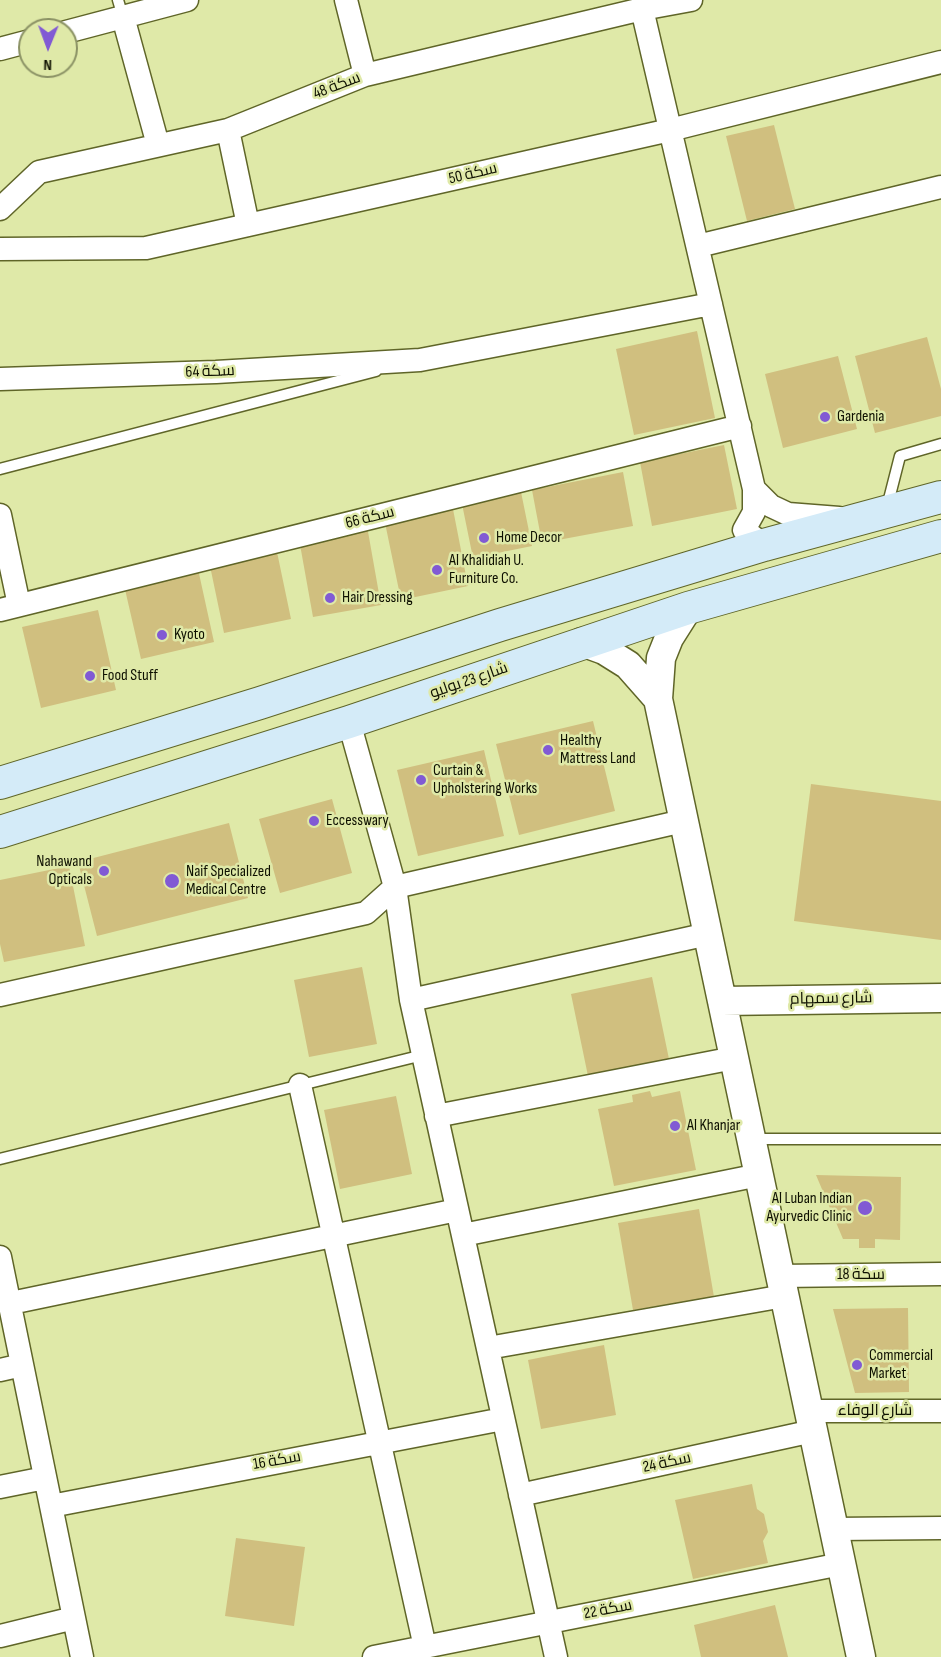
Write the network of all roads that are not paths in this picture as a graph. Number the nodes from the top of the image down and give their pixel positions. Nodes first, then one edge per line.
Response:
1 (187, 0) edge
2 (346, 0) edge
3 (691, 0) edge
4 (121, 8) edge
5 (642, 9) junction
6 (78, 27) edge
7 (18, 44) edge
8 (0, 49) edge
9 (941, 62) edge
10 (365, 75) junction
11 (228, 130) junction
12 (670, 130) junction
13 (158, 145) junction
14 (941, 187) edge
15 (0, 209) edge
16 (248, 225) junction
17 (698, 246) junction
18 (0, 249) edge
19 (711, 304) junction
20 (420, 360) junction
21 (0, 379) edge
22 (740, 426) junction
23 (941, 444) edge
24 (0, 469) edge
25 (754, 489) junction
26 (941, 497) edge
27 (0, 515) edge
28 (872, 516) junction
29 (941, 536) edge
30 (764, 545) junction
31 (10, 607) edge
32 (688, 608) junction
33 (582, 642) junction
34 (658, 699) junction
35 (349, 722) junction
36 (0, 783) edge
37 (684, 821) junction
38 (0, 832) edge
39 (395, 886) junction
40 (708, 933) junction
41 (0, 995) edge
42 (941, 998) edge
43 (411, 1000) junction
44 (722, 1001) junction
45 (423, 1054) junction
46 (734, 1058) junction
47 (300, 1085) junction
48 (436, 1116) junction
49 (751, 1139) junction
50 (941, 1139) edge
51 (0, 1159) edge
52 (759, 1175) junction
53 (458, 1210) junction
54 (333, 1235) junction
55 (463, 1235) junction
56 (0, 1257) edge
57 (941, 1274) edge
58 (782, 1286) junction
59 (11, 1303) junction
60 (488, 1348) junction
61 (11, 1368) edge
62 (941, 1411) edge
63 (504, 1419) junction
64 (811, 1421) junction
65 (380, 1442) junction
66 (45, 1478) junction
67 (0, 1487) edge
68 (520, 1495) junction
69 (51, 1506) junction
70 (834, 1528) junction
71 (941, 1528) edge
72 (842, 1564) junction
73 (74, 1618) junction
74 (548, 1622) junction
75 (0, 1636) edge
76 (425, 1647) junction
77 (82, 1657) edge
78 (374, 1657) edge
79 (556, 1657) edge
80 (861, 1657) edge

1 - 4 street
2 - 10 street
3 - 5 street, سكة 48
4 - 6 street
4 - 13 street
5 - 10 street, سكة 48
5 - 12 street
7 - 8 street
9 - 12 street, سكة 50
10 - 11 street, سكة 48
11 - 13 street, سكة 48
11 - 16 street
12 - 16 street, سكة 50
12 - 17 street
13 - 15 street, سكة 48
14 - 17 street
16 - 18 street, سكة 50
17 - 19 street
19 - 20 street, سكة 64
19 - 22 street
20 - 21 street, سكة 64
20 - 24 lane
22 - 25 street
22 - 31 street, سكة 66
23 - 28 lane
25 - 28 street
25 - 30 street
26 - 28 main road
27 - 31 street
28 - 30 main road
29 - 32 main road, شارع 23 يوليو
30 - 36 main road
32 - 33 main road, شارع 23 يوليو
32 - 34 street
33 - 34 street
33 - 35 main road, شارع 23 يوليو
34 - 37 street
35 - 38 main road, شارع 23 يوليو
35 - 39 street
37 - 39 street
37 - 40 street
39 - 41 street
39 - 43 street
40 - 43 street
40 - 44 street
42 - 44 street, شارع سمهام
43 - 45 street
44 - 46 street
45 - 47 lane
45 - 48 street
46 - 48 street
46 - 49 street
47 - 51 lane
47 - 54 street
48 - 53 street
49 - 50 lane
49 - 52 street
52 - 55 street
52 - 58 street
53 - 54 street
53 - 55 street
54 - 59 street
54 - 65 street
55 - 60 street
56 - 59 street
57 - 58 street, سكة 18
58 - 60 street, سكة 18
58 - 64 street
59 - 61 street
60 - 63 street
61 - 66 street
62 - 64 street, شارع الوفاء
63 - 65 street, سكة 16
63 - 68 street
64 - 68 street, سكة 24
64 - 70 street
65 - 69 street, سكة 16
65 - 76 street
66 - 67 street
66 - 69 street
68 - 74 street
69 - 73 street
70 - 71 street
70 - 72 street
72 - 74 street, سكة 22
72 - 80 street
73 - 75 street
73 - 77 street
74 - 76 street, سكة 22
74 - 79 street
76 - 78 street, سكة 22

